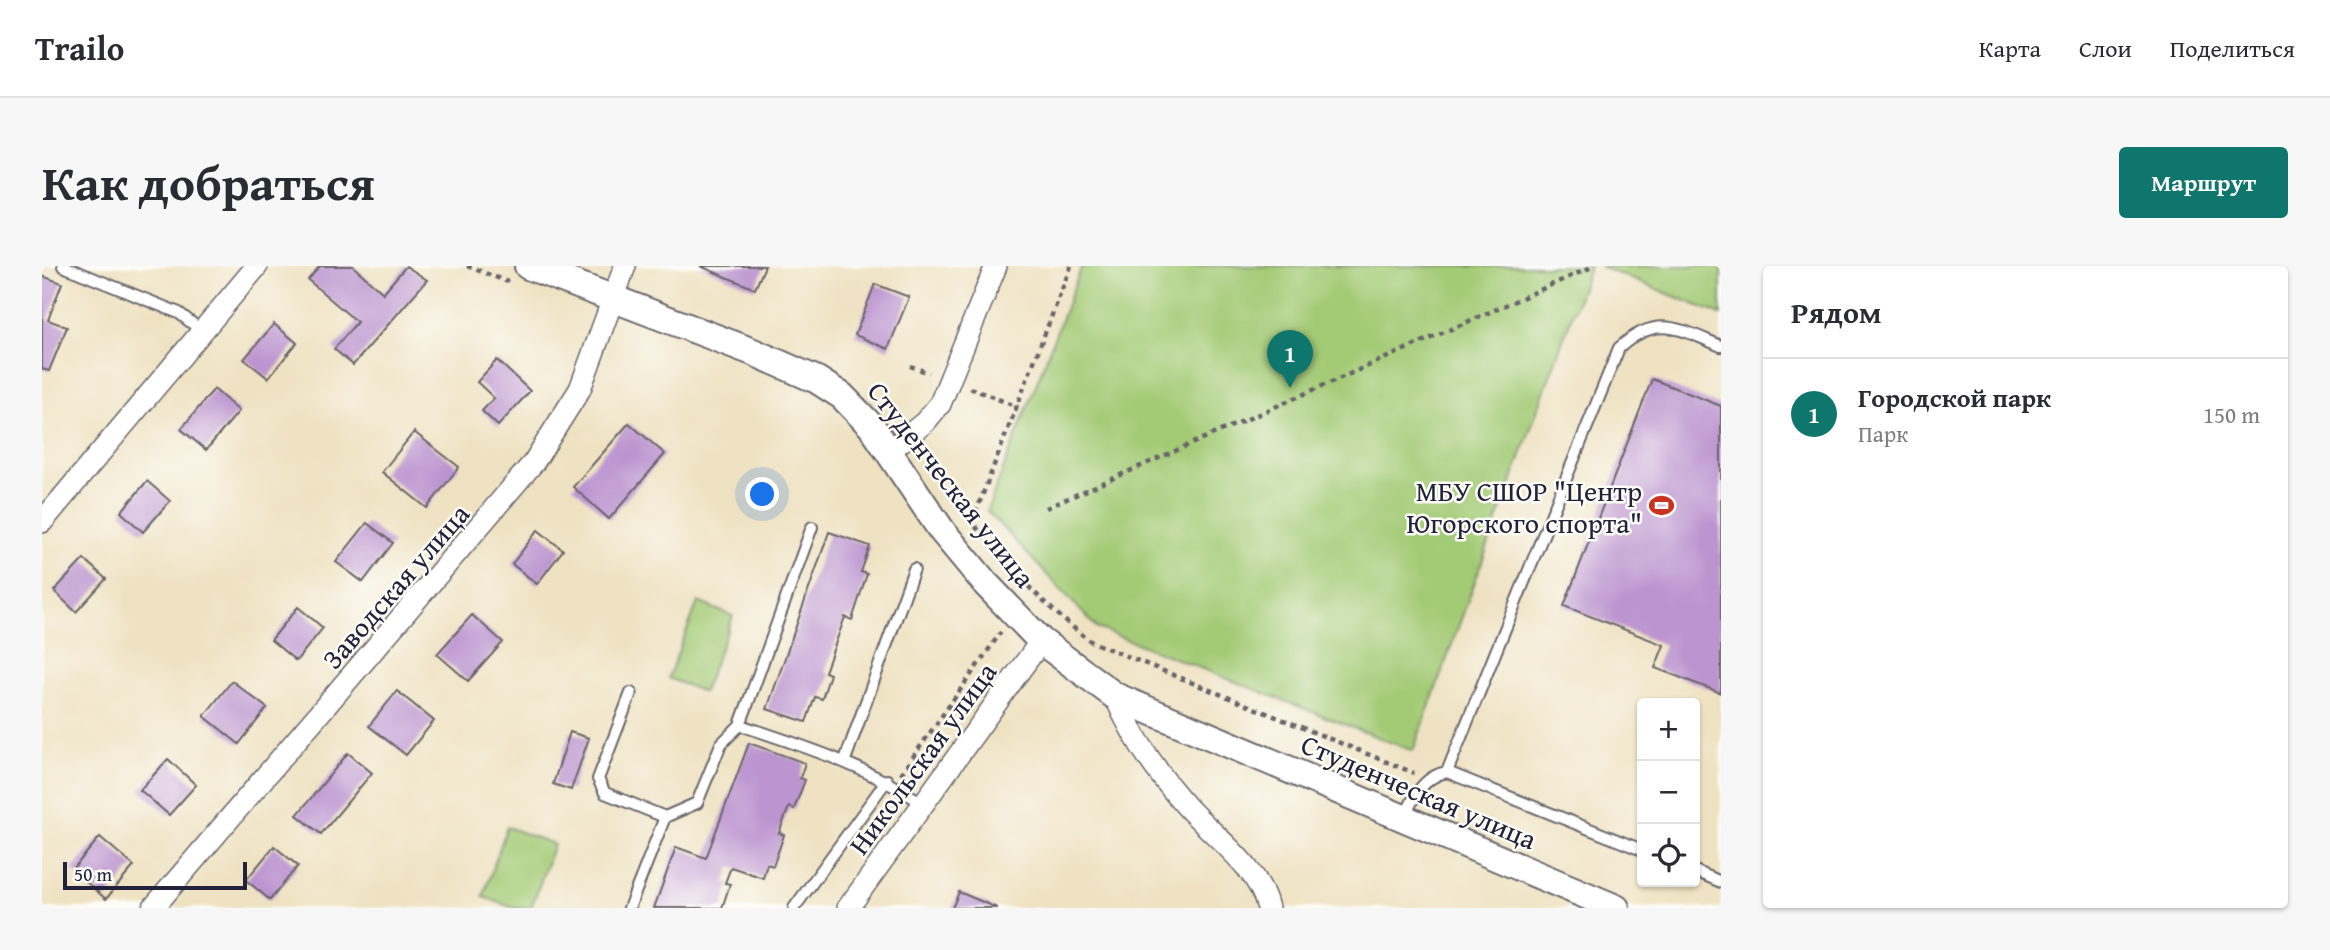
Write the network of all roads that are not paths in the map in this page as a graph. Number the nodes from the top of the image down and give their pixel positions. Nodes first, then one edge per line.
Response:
1 (63, 266) edge
2 (257, 266) edge
3 (625, 266) edge
4 (996, 266) edge
5 (522, 275) edge
6 (614, 299) junction
7 (202, 332) junction
8 (1721, 346) edge
9 (888, 452) junction
10 (42, 522) edge
11 (812, 527) dead end
12 (914, 569) dead end
13 (1041, 640) junction
14 (631, 693) dead end
15 (1115, 696) junction
16 (740, 725) junction
17 (845, 760) junction
18 (1447, 772) junction
19 (890, 782) junction
20 (924, 804) junction
21 (665, 817) junction
22 (1404, 819) junction
23 (1637, 848) edge
24 (1700, 873) edge
25 (1721, 882) edge
26 (153, 908) edge
27 (629, 908) edge
28 (794, 908) edge
29 (848, 908) edge
30 (1268, 908) edge
31 (1616, 908) edge

1 - 7 lane
2 - 7 street
3 - 6 street, Заводская улица
4 - 9 street
5 - 6 street, Студенческая улица
6 - 9 street, Студенческая улица
6 - 26 street, Заводская улица
7 - 10 street
8 - 18 lane
9 - 13 street, Студенческая улица
11 - 16 lane
12 - 17 lane
13 - 15 street, Студенческая улица
13 - 20 street, Никольская улица
14 - 21 lane
15 - 22 street, Студенческая улица
15 - 30 street
16 - 17 lane
16 - 21 lane
17 - 19 lane
18 - 22 lane
18 - 23 lane
19 - 20 lane
19 - 28 lane
20 - 29 street, Никольская улица
21 - 27 lane
22 - 31 street, Студенческая улица
24 - 25 lane

